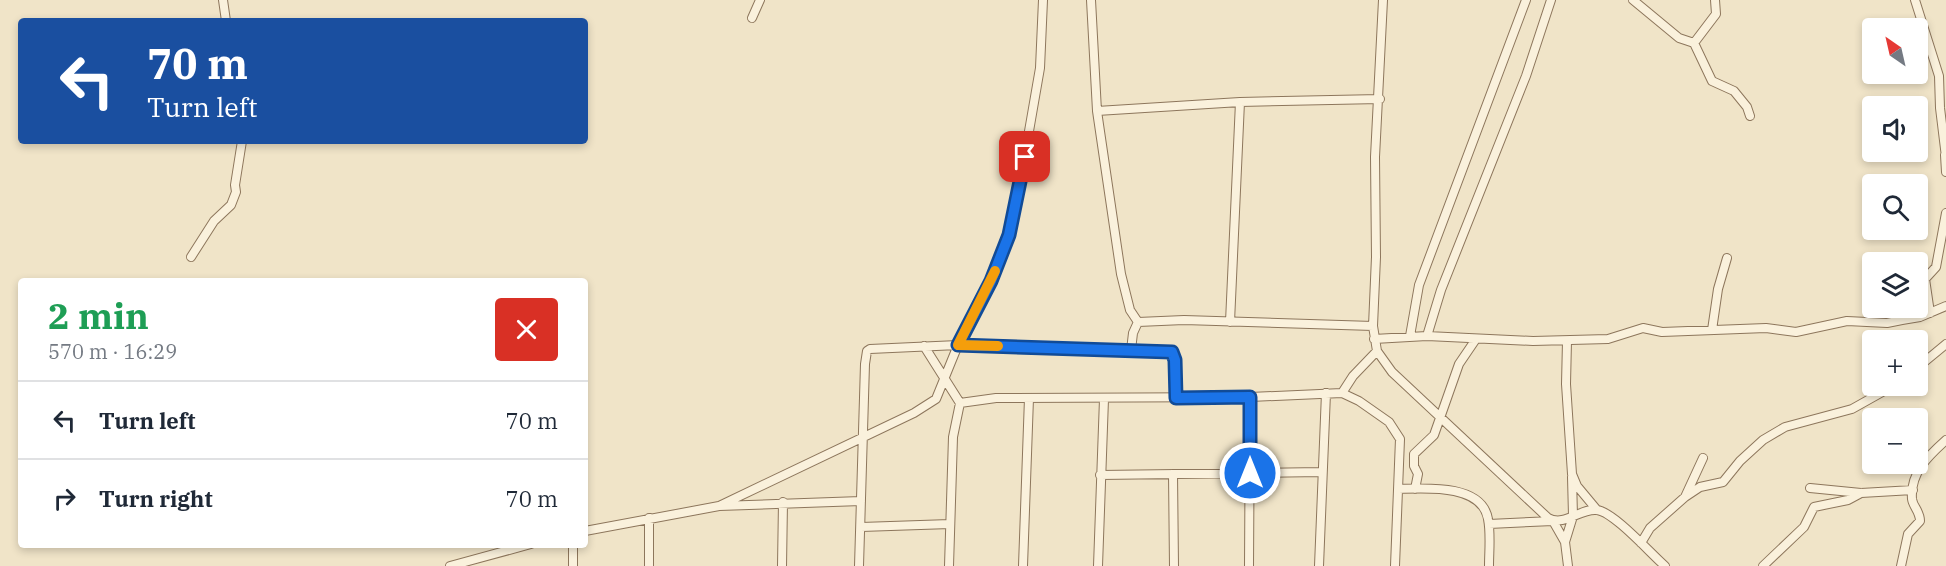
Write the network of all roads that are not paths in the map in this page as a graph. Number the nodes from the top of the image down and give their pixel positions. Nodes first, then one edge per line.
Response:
1 (223, 0) edge
2 (760, 0) edge
3 (1043, 0) edge
4 (1091, 0) edge
5 (1383, 0) edge
6 (1526, 0) edge
7 (1551, 0) edge
8 (1633, 0) edge
9 (1715, 0) edge
10 (1915, 0) edge
11 (226, 18) edge
12 (752, 18) dead end
13 (1694, 43) junction
14 (1380, 99) junction
15 (1240, 102) junction
16 (1097, 111) junction
17 (1750, 116) dead end
18 (242, 144) edge
19 (1946, 156) edge
20 (1946, 172) edge
21 (1946, 213) edge
22 (191, 257) dead end
23 (1727, 258) dead end
24 (1946, 306) edge
25 (1930, 313) junction
26 (1138, 322) junction
27 (1230, 322) junction
28 (1373, 326) junction
29 (1712, 330) junction
30 (1410, 336) junction
31 (1427, 336) junction
32 (1374, 339) junction
33 (1476, 339) junction
34 (1568, 341) junction
35 (1946, 344) edge
36 (958, 345) junction
37 (924, 346) junction
38 (1131, 350) junction
39 (1377, 351) junction
40 (1928, 359) edge
41 (944, 379) junction
42 (1326, 393) junction
43 (1342, 393) junction
44 (1875, 396) edge
45 (1250, 397) junction
46 (1029, 398) junction
47 (1176, 398) junction
48 (1104, 399) junction
49 (960, 403) junction
50 (1440, 416) junction
51 (862, 438) junction
52 (1946, 440) edge
53 (1703, 458) dead end
54 (1322, 472) junction
55 (1250, 473) junction
56 (1173, 474) junction
57 (1572, 474) junction
58 (1100, 475) junction
59 (1400, 489) junction
60 (1415, 489) junction
61 (1913, 490) junction
62 (1861, 493) junction
63 (1684, 497) junction
64 (861, 501) junction
65 (783, 502) junction
66 (1817, 505) junction
67 (718, 506) junction
68 (1596, 510) junction
69 (1573, 516) junction
70 (649, 518) junction
71 (1553, 521) junction
72 (950, 524) junction
73 (1489, 524) junction
74 (861, 527) junction
75 (588, 530) edge
76 (1565, 542) junction
77 (1641, 543) junction
78 (516, 548) edge
79 (573, 548) edge
80 (450, 566) edge
81 (573, 566) edge
82 (649, 566) edge
83 (782, 566) edge
84 (859, 566) edge
85 (950, 566) edge
86 (1023, 566) edge
87 (1098, 566) edge
88 (1174, 566) edge
89 (1249, 566) edge
90 (1319, 566) edge
91 (1395, 566) edge
92 (1489, 566) edge
93 (1568, 566) edge
94 (1665, 566) edge
95 (1763, 566) edge
96 (1901, 566) edge

1 - 11 street
2 - 12 street
3 - 36 street
4 - 16 street
5 - 14 street
6 - 30 street
7 - 31 street
8 - 13 street
9 - 13 street
10 - 19 street
13 - 17 street
14 - 15 street
14 - 28 street
15 - 16 street
15 - 27 street
16 - 26 street
18 - 22 street
19 - 20 street
21 - 25 street
23 - 29 street
24 - 25 street
25 - 29 street
26 - 27 street
26 - 38 street
27 - 28 street
28 - 32 street
29 - 34 street
30 - 31 street
30 - 32 street
31 - 33 street
32 - 39 street
33 - 34 street
33 - 50 street
34 - 57 street
35 - 40 street
36 - 37 street
36 - 38 street
36 - 41 street
37 - 41 street
37 - 51 street
38 - 47 street
39 - 43 street
39 - 50 street
41 - 49 street
41 - 51 street
42 - 43 street
42 - 45 street
42 - 54 street
43 - 59 street
44 - 63 street
45 - 47 street
45 - 55 street
46 - 48 street
46 - 49 street
46 - 86 street
47 - 48 street
48 - 58 street
49 - 72 street
50 - 60 street
50 - 71 street
51 - 64 street
51 - 67 street
52 - 61 street
53 - 63 street
54 - 55 street
54 - 90 street
55 - 56 street
55 - 89 street
56 - 58 street
56 - 88 street
57 - 68 street
57 - 69 street
58 - 87 street
59 - 60 street
59 - 91 street
60 - 73 street
61 - 62 street
61 - 96 street
62 - 66 street
62 - 66 street
63 - 77 street
64 - 65 street
64 - 74 street
65 - 67 street
65 - 83 street
66 - 95 street
67 - 70 street
68 - 69 street
68 - 77 street
69 - 71 street
69 - 76 street
70 - 75 street
70 - 82 street
71 - 73 street
71 - 76 street
72 - 74 street
72 - 85 street
73 - 92 street
74 - 84 street
76 - 93 street
77 - 94 street
78 - 80 street
79 - 81 street

